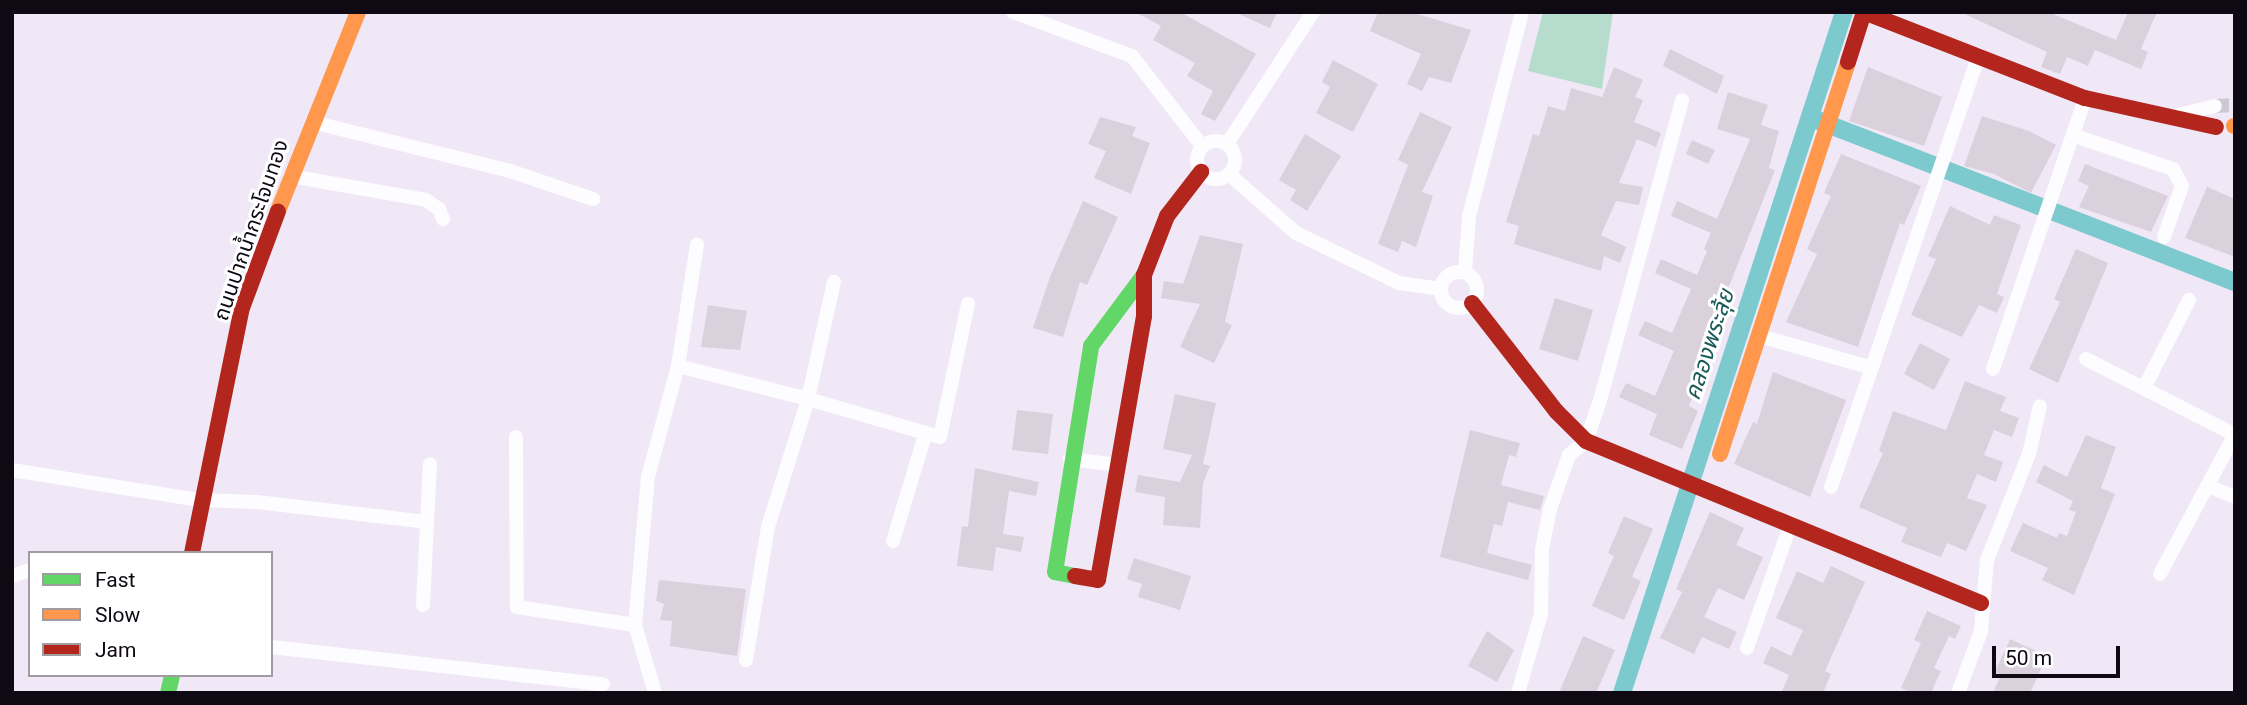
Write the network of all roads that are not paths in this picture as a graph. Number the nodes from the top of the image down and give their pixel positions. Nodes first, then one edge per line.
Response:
1 (358, 12) edge
2 (1013, 12) edge
3 (1313, 12) edge
4 (1522, 12) edge
5 (1979, 55) junction
6 (2085, 98) junction
7 (1682, 100) dead end
8 (2215, 106) tunnel mouth
9 (2175, 116) junction
10 (312, 122) junction
11 (2217, 127) dead end
12 (2075, 136) junction
13 (1227, 144) junction
14 (1202, 146) junction
15 (1201, 172) junction
16 (1229, 174) junction
17 (290, 176) junction
18 (593, 199) dead end
19 (443, 219) dead end
20 (2164, 237) dead end
21 (697, 244) dead end
22 (1465, 272) junction
23 (1144, 275) junction
24 (834, 282) dead end
25 (1441, 289) junction
26 (2189, 300) dead end
27 (1472, 303) junction
28 (968, 304) dead end
29 (1760, 336) junction
30 (2086, 359) dead end
31 (678, 366) junction
32 (1872, 368) junction
33 (1993, 369) dead end
34 (2144, 388) junction
35 (808, 399) junction
36 (2040, 406) dead end
37 (2235, 434) edge
38 (925, 435) junction
39 (516, 437) dead end
40 (1586, 441) junction
41 (1720, 454) dead end
42 (1070, 459) junction
43 (430, 464) dead end
44 (1119, 465) junction
45 (12, 470) edge
46 (2207, 486) junction
47 (1831, 487) dead end
48 (2235, 497) edge
49 (200, 500) junction
50 (426, 522) junction
51 (1791, 523) junction
52 (893, 541) dead end
53 (192, 551) edge
54 (2160, 574) dead end
55 (1980, 603) junction
56 (423, 605) dead end
57 (635, 625) junction
58 (273, 647) edge
59 (1747, 648) dead end
60 (746, 660) dead end
61 (603, 684) dead end
62 (655, 693) edge
63 (1518, 693) edge
64 (1958, 693) edge

1 - 10 street, ถนนปากน้ำกระโจมทอง
2 - 14 street
3 - 13 street
4 - 22 street
5 - 6 street
5 - 29 street
5 - 32 street
6 - 9 street
6 - 12 street
7 - 40 street
8 - 9 street
9 - 11 street
10 - 17 street, ถนนปากน้ำกระโจมทอง
10 - 18 street
12 - 20 street
12 - 33 street
13 - 14 street
13 - 16 street
14 - 15 street
15 - 16 street
15 - 23 street
16 - 25 street
17 - 19 street
17 - 49 street, ถนนปากน้ำกระโจมทอง
21 - 31 street
22 - 25 street
22 - 27 street
23 - 42 street
23 - 44 street
24 - 35 street
25 - 27 street
26 - 34 street
27 - 40 street
28 - 38 street
29 - 32 street
29 - 41 street
30 - 34 street
31 - 35 street
31 - 57 street
32 - 47 street
34 - 37 street
35 - 38 street
35 - 60 street
36 - 55 street
37 - 46 street
38 - 52 street
39 - 57 street
40 - 51 street
40 - 63 street
42 - 44 street
42 - 44 street
43 - 50 street
45 - 49 street
46 - 48 street
46 - 54 street
49 - 50 street
49 - 53 street, ถนนปากน้ำกระโจมทอง
50 - 56 street
51 - 55 street
51 - 59 street
55 - 64 street
57 - 62 street
58 - 61 street

